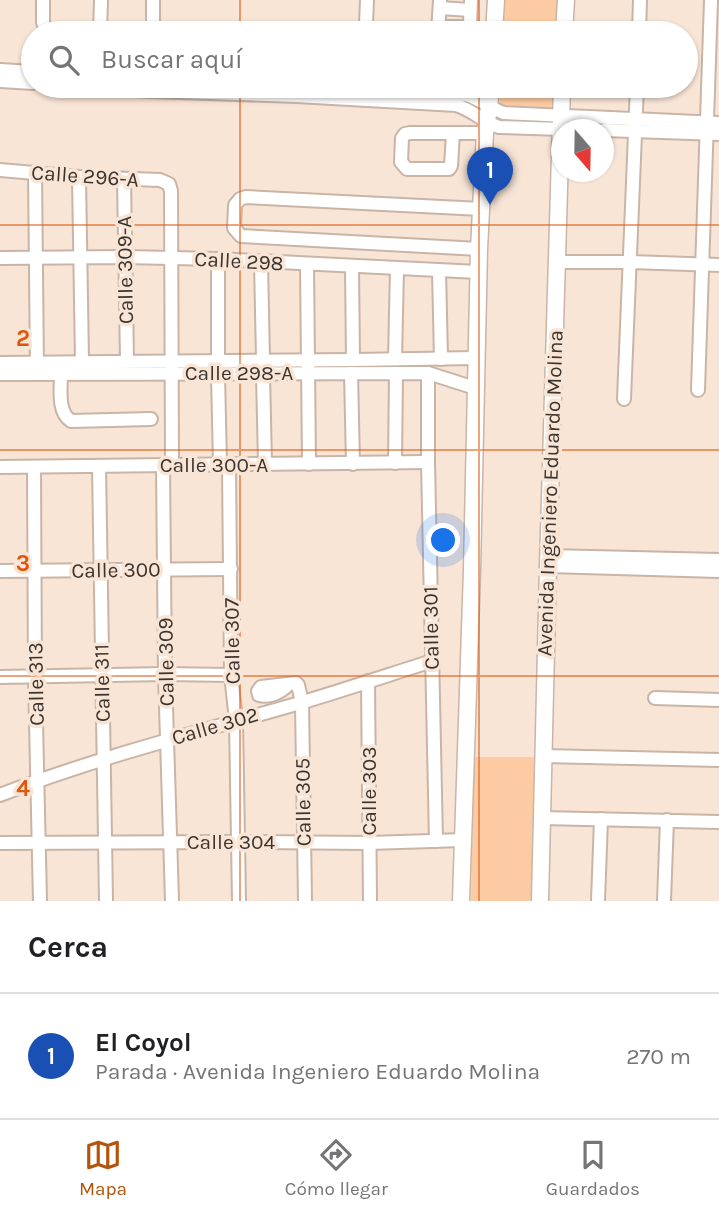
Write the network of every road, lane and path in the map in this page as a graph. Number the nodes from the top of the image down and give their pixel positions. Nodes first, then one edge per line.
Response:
1 (43, 0) edge
2 (101, 0) edge
3 (153, 0) edge
4 (367, 0) edge
5 (496, 0) edge
6 (566, 0) edge
7 (640, 0) edge
8 (711, 0) edge
9 (440, 4) edge
10 (471, 5) edge
11 (43, 21) edge
12 (100, 21) edge
13 (153, 21) edge
14 (366, 21) edge
15 (495, 21) edge
16 (565, 21) edge
17 (639, 21) edge
18 (0, 70) edge
19 (21, 71) edge
20 (0, 81) edge
21 (21, 82) edge
22 (376, 98) edge
23 (476, 98) edge
24 (490, 98) edge
25 (561, 98) edge
26 (636, 98) edge
27 (560, 119) edge
28 (487, 121) junction
29 (551, 121) edge
30 (614, 124) edge
31 (635, 125) junction
32 (614, 128) edge
33 (713, 128) edge
34 (453, 133) junction
35 (0, 170) edge
36 (35, 172) junction
37 (79, 177) junction
38 (124, 178) junction
39 (559, 182) edge
40 (169, 184) joint
41 (481, 209) junction
42 (479, 249) junction
43 (79, 257) junction
44 (125, 257) junction
45 (0, 258) edge
46 (36, 258) junction
47 (172, 258) junction
48 (218, 259) junction
49 (261, 261) junction
50 (557, 262) junction
51 (630, 262) junction
52 (307, 264) junction
53 (702, 265) junction
54 (719, 265) edge
55 (352, 267) junction
56 (397, 269) junction
57 (439, 270) junction
58 (478, 272) junction
59 (476, 358) junction
60 (440, 359) junction
61 (263, 360) junction
62 (82, 361) junction
63 (127, 361) junction
64 (218, 361) junction
65 (0, 363) edge
66 (308, 366) junction
67 (395, 366) junction
68 (173, 367) junction
69 (352, 367) junction
70 (37, 368) junction
71 (61, 373) junction
72 (428, 373) junction
73 (0, 374) edge
74 (263, 374) junction
75 (218, 375) junction
76 (475, 388) junction
77 (698, 390) dead end
78 (624, 399) dead end
79 (151, 419) dead end
80 (428, 462) junction
81 (395, 463) junction
82 (264, 464) junction
83 (309, 464) junction
84 (353, 464) junction
85 (168, 465) junction
86 (225, 465) junction
87 (99, 466) junction
88 (0, 467) edge
89 (34, 467) junction
90 (719, 560) edge
91 (548, 561) junction
92 (165, 569) junction
93 (231, 569) junction
94 (34, 571) junction
95 (100, 571) junction
96 (719, 571) edge
97 (0, 572) edge
98 (432, 662) junction
99 (164, 674) junction
100 (101, 675) junction
101 (231, 675) junction
102 (0, 677) edge
103 (35, 677) junction
104 (369, 681) junction
105 (289, 684) dead end
106 (655, 698) dead end
107 (719, 699) edge
108 (302, 702) junction
109 (236, 720) junction
110 (168, 739) junction
111 (543, 756) junction
112 (103, 760) junction
113 (719, 760) edge
114 (38, 780) junction
115 (0, 795) edge
116 (542, 818) junction
117 (601, 819) junction
118 (667, 820) junction
119 (719, 822) edge
120 (436, 841) junction
121 (463, 841) junction
122 (171, 842) junction
123 (238, 842) junction
124 (304, 842) junction
125 (0, 843) edge
126 (105, 843) junction
127 (369, 843) junction
128 (39, 844) junction
129 (40, 901) edge
130 (106, 901) edge
131 (172, 901) edge
132 (239, 901) edge
133 (305, 901) edge
134 (370, 901) edge
135 (461, 901) edge
136 (540, 901) edge
137 (598, 901) edge
138 (664, 901) edge

1 - 11 street
2 - 12 street
3 - 13 street
4 - 14 street
5 - 15 main road
6 - 16 main road
7 - 17 street
8 - 33 street
9 - 10 street
18 - 19 street
20 - 21 street
22 - 28 street
23 - 28 street
24 - 28 main road
25 - 27 main road, Avenida Ingeniero Eduardo Molina
26 - 31 street
28 - 29 street
28 - 34 street
28 - 41 main road
30 - 31 street
31 - 32 street
31 - 33 street
31 - 51 street
33 - 53 street
34 - 34 street
35 - 36 street, Calle 296-A
36 - 37 street, Calle 296-A
36 - 46 street
37 - 38 street, Calle 296-A
37 - 43 street
38 - 40 street, Calle 296-A
38 - 44 street, Calle 309-A
39 - 50 main road, Avenida Ingeniero Eduardo Molina
40 - 47 street, Calle 309
41 - 42 main road
41 - 42 street
42 - 58 main road
43 - 44 street, Calle 298
43 - 46 street, Calle 298
43 - 62 street
44 - 47 street, Calle 298
44 - 63 street, Calle 309-A
45 - 46 street, Calle 298
46 - 70 street
47 - 48 street, Calle 298
47 - 68 street, Calle 309
48 - 49 street, Calle 298
48 - 64 street
49 - 52 street, Calle 298
49 - 61 street
50 - 51 street
50 - 91 main road, Avenida Ingeniero Eduardo Molina
51 - 53 street
51 - 78 street
52 - 55 street, Calle 298
52 - 66 street
53 - 54 street
53 - 77 street
55 - 56 street, Calle 298
55 - 69 street
56 - 57 street, Calle 298
56 - 67 street
57 - 58 street, Calle 298
57 - 60 street
58 - 59 main road
59 - 60 street, Calle 298-A
59 - 76 main road
60 - 67 street, Calle 298-A
61 - 64 street, Calle 298-A
61 - 66 street, Calle 298-A
62 - 63 street, Calle 298-A
62 - 70 street, Calle 298-A
63 - 68 street, Calle 298-A
64 - 68 street, Calle 298-A
65 - 70 street, Calle 298-A
66 - 69 street, Calle 298-A
66 - 74 street, Calle 298-A
66 - 83 street
67 - 69 street, Calle 298-A
67 - 72 street, Calle 298-A
67 - 81 street
68 - 71 street, Calle 298-A
68 - 75 street, Calle 298-A
68 - 85 street, Calle 309
69 - 84 street
70 - 71 street, Calle 298-A
70 - 73 street, Calle 298-A
71 - 79 street
72 - 76 street, Calle 298-A
72 - 80 street, Calle 301
74 - 75 street, Calle 298-A
74 - 82 street
75 - 86 street, Calle 307
76 - 121 main road
80 - 81 street, Calle 300-A
80 - 98 street, Calle 301
81 - 84 street, Calle 300-A
82 - 83 street, Calle 300-A
82 - 86 street, Calle 300-A
83 - 84 street, Calle 300-A
85 - 86 street, Calle 300-A
85 - 87 street, Calle 300-A
85 - 92 street, Calle 309
86 - 93 street, Calle 307
87 - 89 street, Calle 300-A
87 - 95 street, Calle 311
88 - 89 street, Calle 300-A
89 - 94 street, Calle 313
90 - 91 street
91 - 96 street
91 - 111 main road, Avenida Ingeniero Eduardo Molina
92 - 93 street, Calle 300
92 - 95 street, Calle 300
92 - 99 street, Calle 309
93 - 101 street, Calle 307
94 - 95 street, Calle 300
94 - 97 street, Calle 300
94 - 103 street, Calle 313
95 - 100 street, Calle 311
98 - 104 street, Calle 302
98 - 120 street, Calle 301
99 - 100 street
99 - 101 street
99 - 110 street, Calle 309
100 - 103 street
100 - 112 street, Calle 311
101 - 109 street, Calle 307
102 - 103 street
103 - 114 street, Calle 313
104 - 108 street, Calle 302
104 - 127 street, Calle 303
105 - 108 street
106 - 107 street
108 - 109 street, Calle 302
108 - 124 street, Calle 305
109 - 110 street, Calle 302
109 - 123 street, Calle 307
110 - 112 street, Calle 302
110 - 122 street, Calle 309
111 - 113 street
111 - 116 main road, Avenida Ingeniero Eduardo Molina
112 - 114 street, Calle 302
112 - 126 street, Calle 311
114 - 115 street, Calle 302
114 - 128 street, Calle 313
116 - 117 street
116 - 136 main road, Avenida Ingeniero Eduardo Molina
117 - 118 street
117 - 137 street
118 - 119 street
118 - 138 street
120 - 121 street, Calle 304
120 - 127 street, Calle 304
121 - 135 main road
122 - 123 street, Calle 304
122 - 126 street, Calle 304
122 - 131 street, Calle 309
123 - 124 street, Calle 304
123 - 132 street, Calle 307
124 - 127 street, Calle 304
124 - 133 street, Calle 305
125 - 128 street, Calle 304
126 - 128 street, Calle 304
126 - 130 street, Calle 311
127 - 134 street, Calle 303
128 - 129 street, Calle 313

